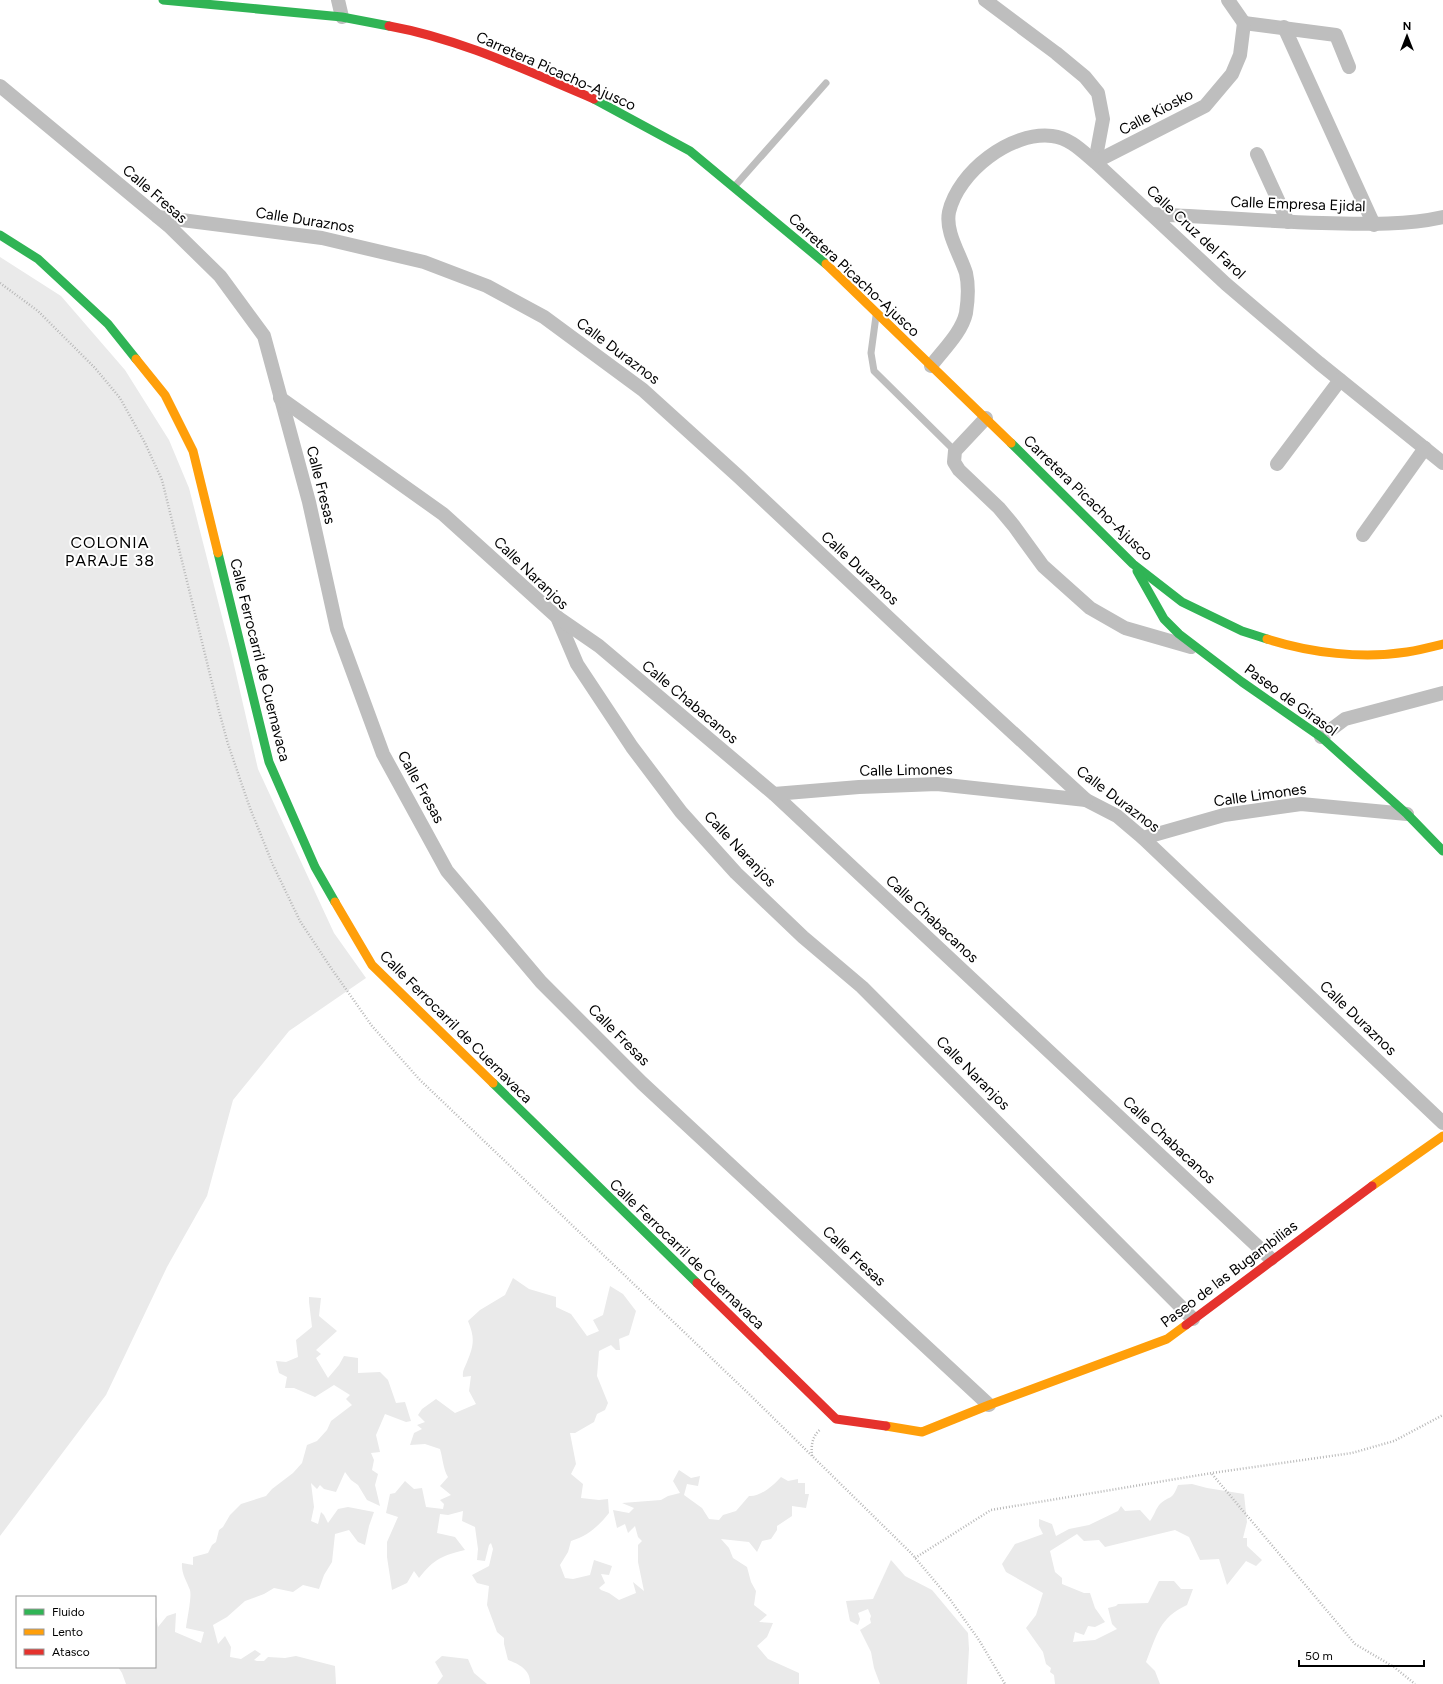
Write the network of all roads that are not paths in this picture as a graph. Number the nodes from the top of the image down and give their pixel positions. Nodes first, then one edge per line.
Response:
1 (163, 0) edge
2 (338, 0) edge
3 (985, 0) edge
4 (1228, 0) edge
5 (342, 17) junction
6 (1244, 23) junction
7 (1284, 27) junction
8 (1349, 67) dead end
9 (826, 83) dead end
10 (0, 86) edge
11 (1257, 154) dead end
12 (1095, 162) junction
13 (734, 187) junction
14 (1152, 214) junction
15 (158, 216) junction
16 (1443, 217) edge
17 (1288, 222) junction
18 (1374, 225) junction
19 (0, 235) edge
20 (876, 314) junction
21 (931, 366) junction
22 (1340, 380) junction
23 (280, 398) junction
24 (986, 418) junction
25 (1425, 448) junction
26 (955, 451) junction
27 (1443, 463) edge
28 (1277, 464) dead end
29 (1363, 535) dead end
30 (1133, 564) junction
31 (557, 617) junction
32 (1443, 644) edge
33 (1198, 649) junction
34 (1443, 693) edge
35 (1321, 737) junction
36 (774, 794) junction
37 (1086, 800) junction
38 (1407, 814) junction
39 (1143, 838) junction
40 (1443, 851) edge
41 (1443, 1123) edge
42 (1443, 1136) edge
43 (1271, 1259) junction
44 (1193, 1319) junction
45 (989, 1405) junction

1 - 5 street, Carretera Picacho-Ajusco
2 - 5 street
3 - 12 street
4 - 6 street
5 - 13 street, Carretera Picacho-Ajusco
6 - 7 street
6 - 12 street, Calle Kiosko
7 - 8 street
7 - 18 street
9 - 13 lane
10 - 15 street, Calle Fresas
11 - 17 street
12 - 14 street, Calle Cruz del Farol
12 - 21 street
13 - 20 street, Carretera Picacho-Ajusco
14 - 17 street, Calle Empresa Ejidal
14 - 22 street, Calle Cruz del Farol
15 - 23 street, Calle Fresas
15 - 37 street, Calle Duraznos
16 - 18 street, Calle Empresa Ejidal
17 - 18 street, Calle Empresa Ejidal
19 - 45 street, Calle Ferrocarril de Cuernavaca
20 - 21 street, Carretera Picacho-Ajusco
20 - 26 lane
21 - 24 street, Carretera Picacho-Ajusco
22 - 25 street, Calle Cruz del Farol
22 - 28 street
23 - 31 street, Calle Naranjos
23 - 45 street, Calle Fresas
24 - 26 street
24 - 30 street, Carretera Picacho-Ajusco
25 - 27 street, Calle Cruz del Farol
25 - 29 street
26 - 33 street
30 - 32 street, Carretera Picacho-Ajusco
30 - 33 street, Paseo de Girasol
31 - 36 street, Calle Chabacanos
31 - 44 street, Calle Naranjos
33 - 35 street, Paseo de Girasol
34 - 35 street
35 - 38 street, Paseo de Girasol
36 - 37 street, Calle Limones
36 - 43 street, Calle Chabacanos
37 - 39 street, Calle Duraznos
38 - 39 street, Calle Limones
38 - 40 street, Paseo de Girasol
39 - 41 street, Calle Duraznos
42 - 43 street, Paseo de las Bugambilias
43 - 44 street, Paseo de las Bugambilias
44 - 45 street, Paseo de las Bugambilias

